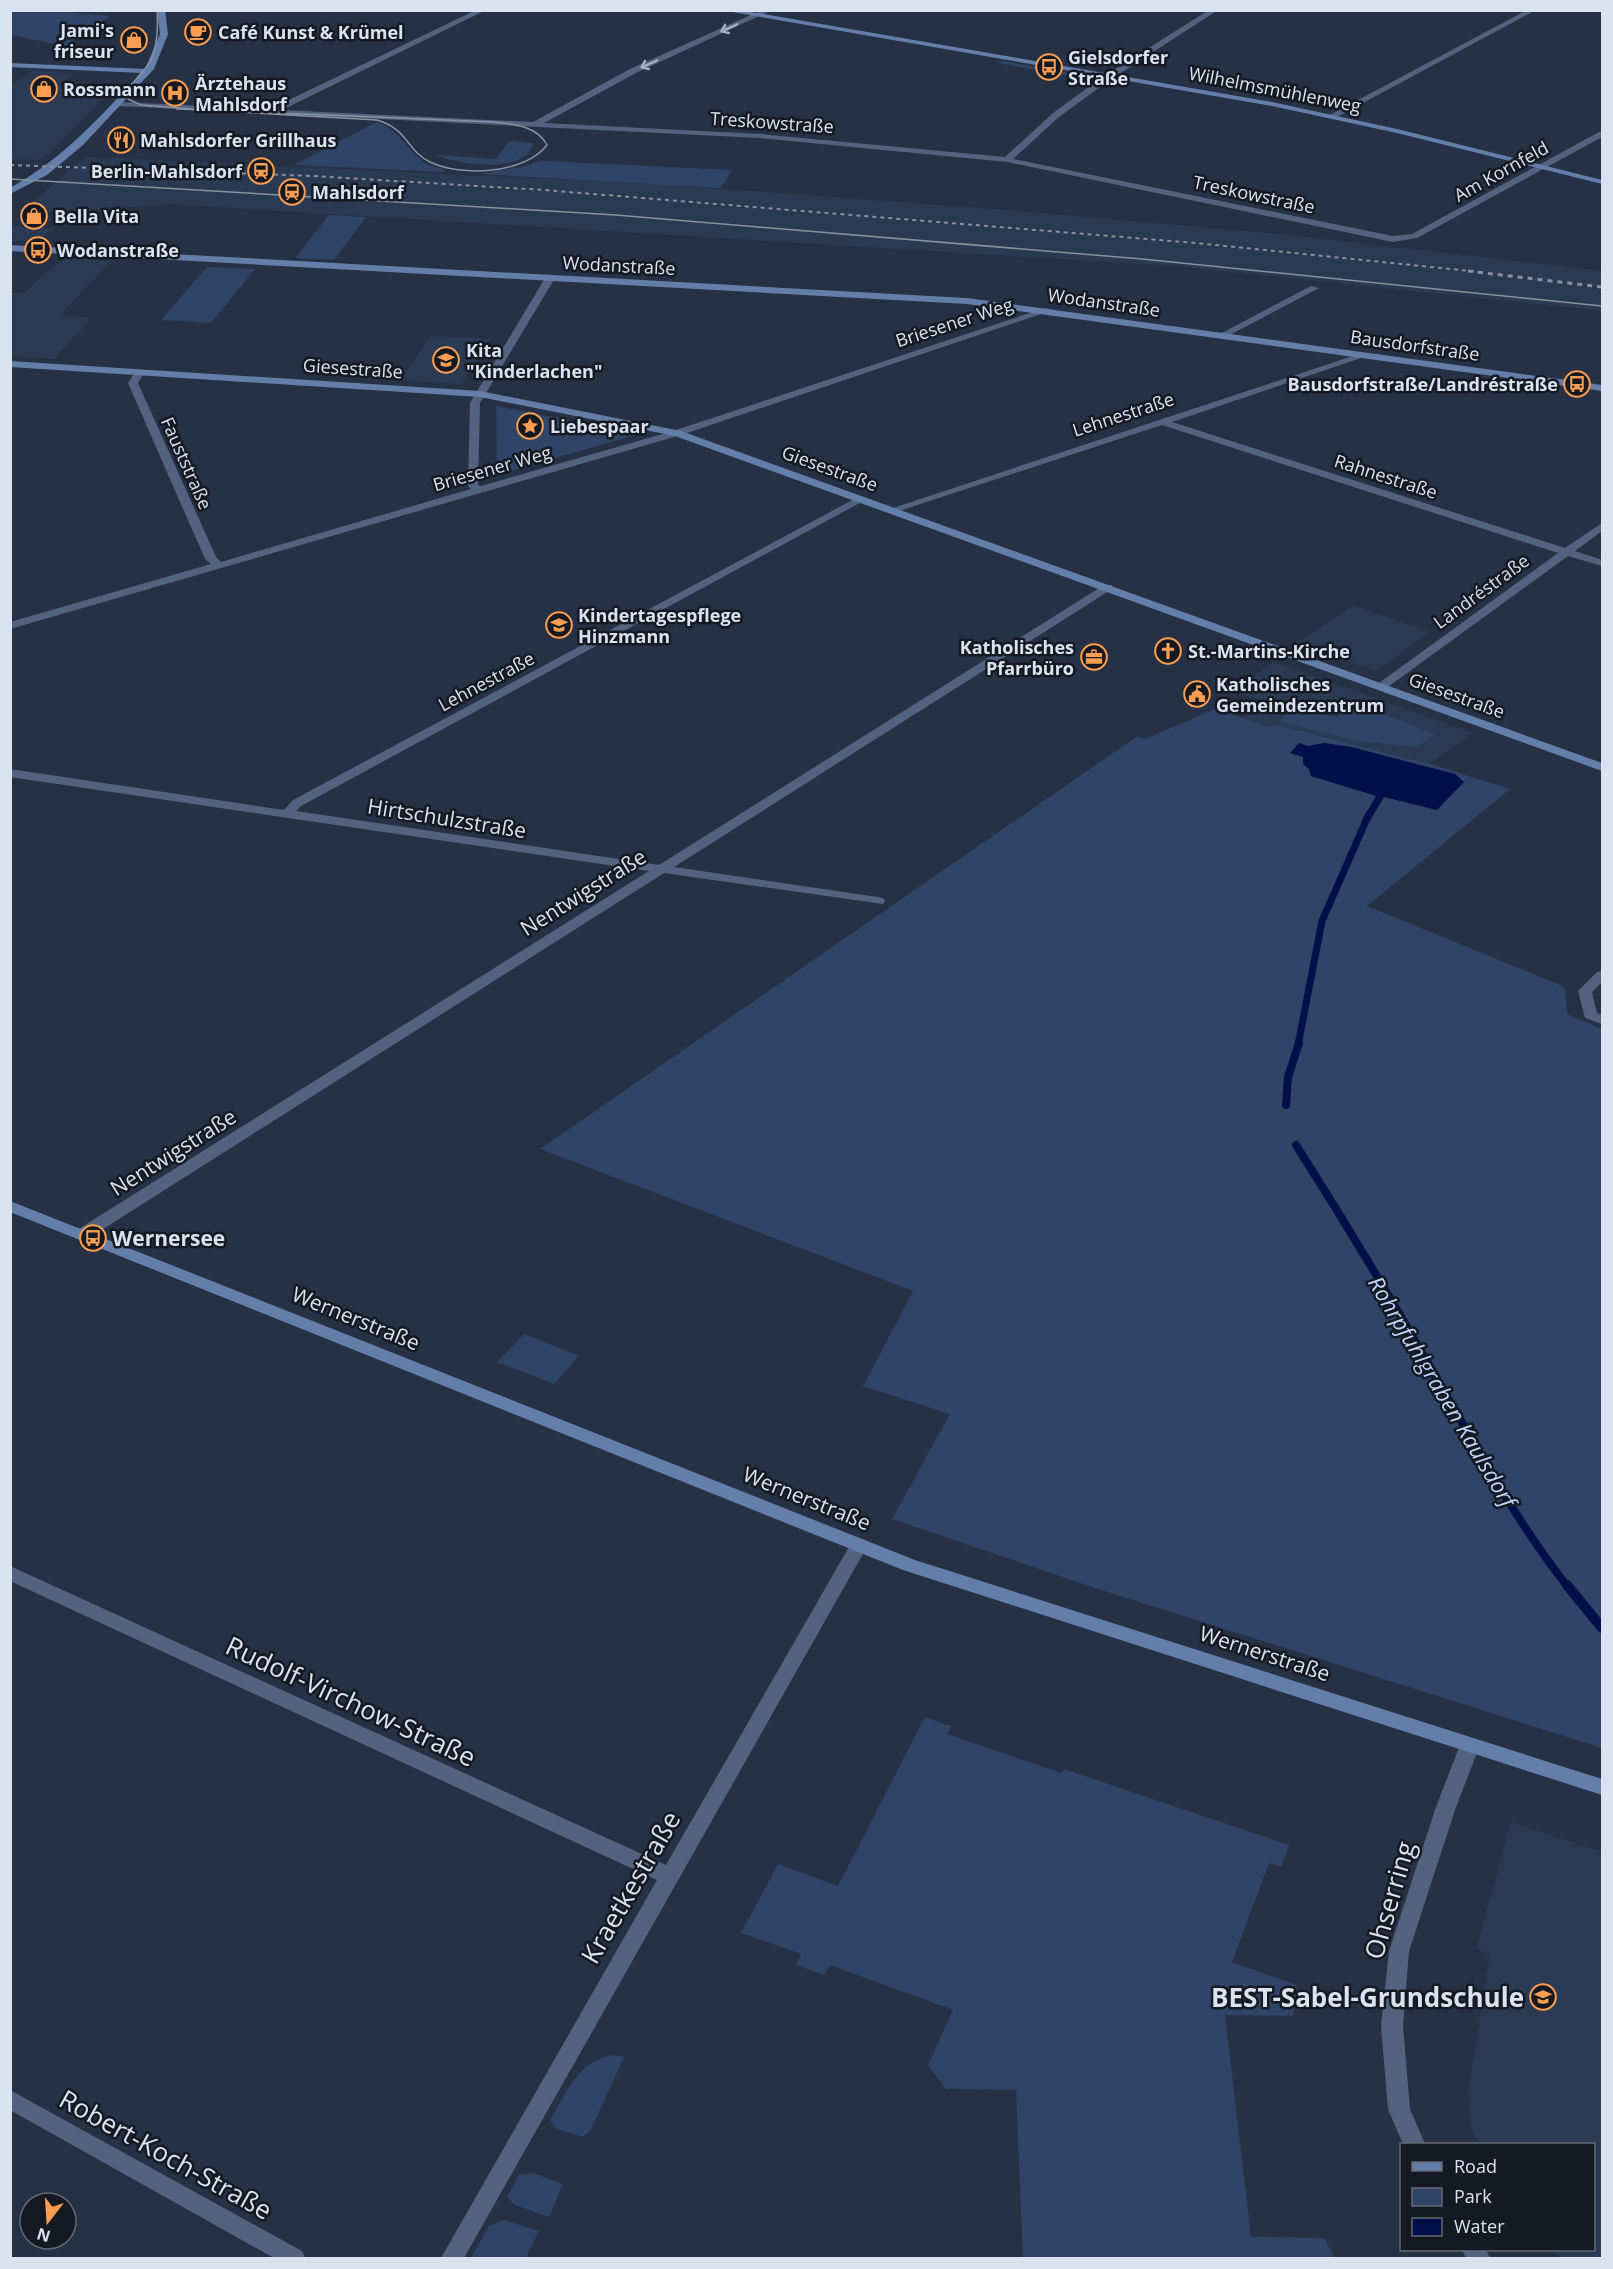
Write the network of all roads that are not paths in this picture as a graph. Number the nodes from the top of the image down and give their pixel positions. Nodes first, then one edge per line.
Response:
1 (161, 10) edge
2 (483, 10) edge
3 (724, 10) edge
4 (769, 10) edge
5 (1215, 10) edge
6 (1533, 10) edge
7 (756, 16) junction
8 (10, 65) edge
9 (147, 71) junction
10 (1110, 76) junction
11 (119, 104) junction
12 (273, 111) junction
13 (1332, 116) junction
14 (534, 125) junction
15 (1602, 134) edge
16 (1007, 160) junction
17 (1542, 166) junction
18 (1602, 182) edge
19 (10, 192) edge
20 (1414, 236) joint
21 (10, 248) edge
22 (550, 278) junction
23 (1314, 288) dead end
24 (1048, 310) junction
25 (1223, 335) junction
26 (1365, 355) junction
27 (10, 364) edge
28 (139, 373) junction
29 (1602, 388) edge
30 (480, 394) junction
31 (1160, 421) junction
32 (677, 433) junction
33 (478, 490) junction
34 (862, 499) junction
35 (892, 510) junction
36 (1602, 526) edge
37 (1567, 552) junction
38 (1602, 563) edge
39 (219, 566) junction
40 (1108, 587) junction
41 (10, 626) edge
42 (1381, 686) junction
43 (1602, 767) edge
44 (10, 773) edge
45 (288, 813) junction
46 (658, 869) junction
47 (878, 901) dead end
48 (1602, 975) edge
49 (1596, 1018) edge
50 (10, 1206) edge
51 (83, 1234) junction
52 (859, 1545) junction
53 (10, 1573) edge
54 (1470, 1745) junction
55 (1602, 1787) edge
56 (669, 1876) junction
57 (10, 2100) edge
58 (1413, 2143) edge
59 (294, 2259) edge
60 (452, 2259) edge

1 - 9 street
2 - 12 street
3 - 7 street, Wilhelmsmühlenweg
4 - 7 street
5 - 10 street
6 - 13 street
7 - 10 street, Wilhelmsmühlenweg
7 -> 14 street
8 - 9 street
9 - 11 street
10 - 13 street, Wilhelmsmühlenweg
10 - 16 street
11 - 12 street, Treskowstraße
11 - 19 street
12 - 14 street, Treskowstraße
13 - 17 street, Wilhelmsmühlenweg
14 - 16 street, Treskowstraße
15 - 17 street, Am Kornfeld
16 - 20 street, Treskowstraße
17 - 18 street, Wilhelmsmühlenweg
17 - 20 street, Am Kornfeld
21 - 22 street, Wodanstraße
22 - 24 street, Wodanstraße
22 - 30 street
23 - 25 street
24 - 25 street, Wodanstraße
24 - 32 street, Briesener Weg
25 - 26 street, Bausdorfstraße
26 - 29 street, Bausdorfstraße
26 - 31 street, Lehnestraße
27 - 28 street, Giesestraße
28 - 30 street, Giesestraße
28 - 39 street, Fauststraße
30 - 32 street, Giesestraße
30 - 33 street
31 - 35 street, Lehnestraße
31 - 37 street, Rahnestraße
32 - 33 street, Briesener Weg
32 - 34 street, Giesestraße
33 - 39 street, Briesener Weg
34 - 35 street, Giesestraße
34 - 45 street, Lehnestraße
35 - 40 street, Giesestraße
36 - 37 street, Landréstraße
37 - 38 street, Rahnestraße
37 - 42 street, Landréstraße
39 - 41 street, Briesener Weg
40 - 42 street, Giesestraße
40 - 46 street, Nentwigstraße
42 - 43 street, Giesestraße
44 - 45 street, Hirtschulzstraße
45 - 46 street, Hirtschulzstraße
46 - 47 street, Hirtschulzstraße
46 - 51 street, Nentwigstraße
48 - 49 street
50 - 51 street, Wernerstraße
51 - 52 street, Wernerstraße
52 - 54 street, Wernerstraße
52 - 56 street, Kraetkestraße
53 - 56 street, Rudolf-Virchow-Straße
54 - 55 street, Wernerstraße
54 - 58 street, Ohserring
56 - 60 street, Kraetkestraße
57 - 59 street, Robert-Koch-Straße

